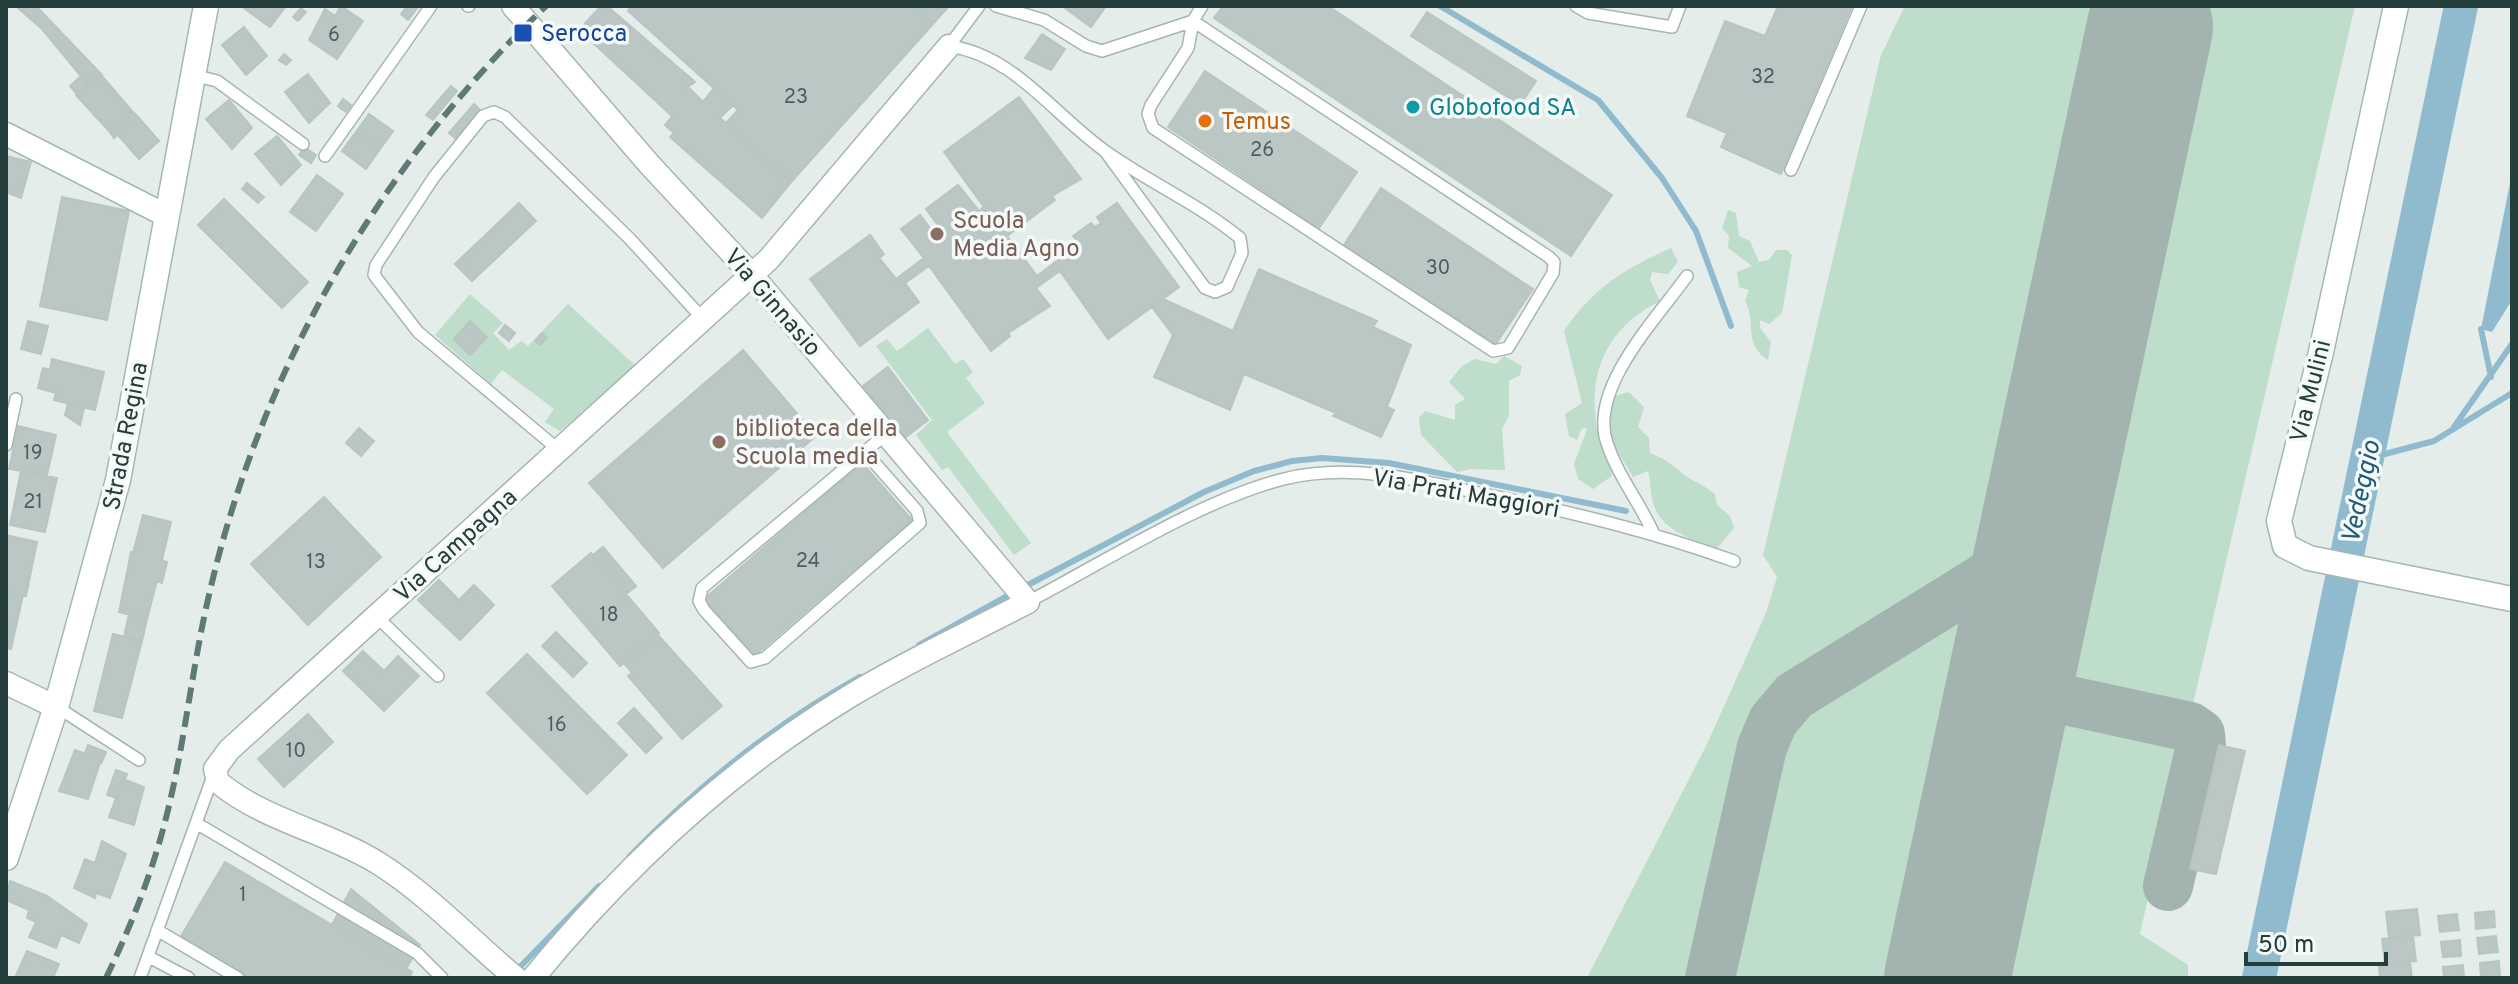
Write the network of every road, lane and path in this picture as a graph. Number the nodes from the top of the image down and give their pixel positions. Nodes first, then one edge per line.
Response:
1 (206, 6) edge
2 (431, 6) edge
3 (513, 6) edge
4 (979, 6) edge
5 (996, 6) edge
6 (1202, 6) edge
7 (1576, 6) edge
8 (1680, 6) edge
9 (1861, 6) edge
10 (2396, 6) edge
11 (1193, 21) junction
12 (949, 46) junction
13 (193, 75) junction
14 (6, 134) edge
15 (303, 144) dead end
16 (1105, 151) junction
17 (325, 156) dead end
18 (1791, 170) dead end
19 (167, 216) junction
20 (751, 274) junction
21 (1687, 276) dead end
22 (703, 319) junction
23 (16, 399) dead end
24 (886, 434) junction
25 (6, 445) edge
26 (560, 451) junction
27 (865, 452) junction
28 (1653, 532) junction
29 (1734, 561) dead end
30 (2512, 599) edge
31 (1028, 602) junction
32 (376, 616) junction
33 (438, 676) dead end
34 (6, 683) edge
35 (56, 707) junction
36 (139, 760) dead end
37 (214, 775) junction
38 (196, 823) junction
39 (6, 858) edge
40 (157, 930) junction
41 (149, 957) junction
42 (510, 973) edge
43 (140, 978) edge
44 (189, 978) edge
45 (238, 978) edge
46 (442, 978) edge
47 (533, 978) edge

1 - 13 main road, Strada Regina
2 - 17 lane
3 - 20 street, Via Ginnasio
4 - 12 lane, Via Campagna
5 - 11 lane
6 - 11 lane
7 - 8 lane
9 - 18 lane
10 - 30 main road, Via Mulini
11 - 11 lane
12 - 16 lane
12 - 20 street, Via Campagna
13 - 15 lane
13 - 19 main road, Strada Regina
14 - 19 street
16 - 16 lane
19 - 35 main road, Strada Regina
20 - 22 street, Via Campagna
20 - 24 street, Via Ginnasio
21 - 28 lane
22 - 26 street, Via Campagna
22 - 26 lane
23 - 25 lane
24 - 27 lane
24 - 31 street, Via Ginnasio
26 - 32 street, Via Campagna
27 - 27 lane
28 - 29 lane, Via Prati Maggiori
28 - 31 lane, Via Prati Maggiori
31 - 47 street
32 - 33 lane
32 - 37 street, Via Campagna
34 - 35 street
35 - 36 lane
35 - 39 main road, Strada Regina
37 - 38 lane
37 - 42 street
38 - 40 lane
38 - 46 lane
40 - 41 lane
40 - 45 lane
41 - 43 lane
41 - 44 lane

